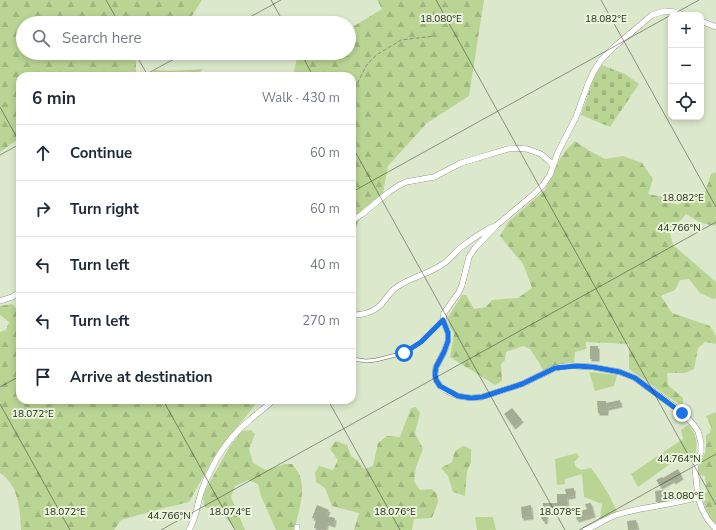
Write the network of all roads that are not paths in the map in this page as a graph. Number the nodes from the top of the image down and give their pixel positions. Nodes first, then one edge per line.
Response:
1 (674, 12) edge
2 (704, 22) edge
3 (716, 27) edge
4 (553, 166) junction
5 (356, 218) edge
6 (497, 225) junction
7 (16, 294) edge
8 (0, 301) edge
9 (356, 315) edge
10 (443, 320) junction
11 (356, 360) edge
12 (269, 404) edge
13 (698, 497) junction
14 (716, 529) edge
15 (189, 530) edge
16 (585, 530) edge

1 - 4 street
2 - 3 street
4 - 5 street
4 - 6 street
6 - 9 street
6 - 10 street
7 - 8 street
10 - 11 lane
10 - 13 street
12 - 15 street
13 - 14 street
13 - 16 street

